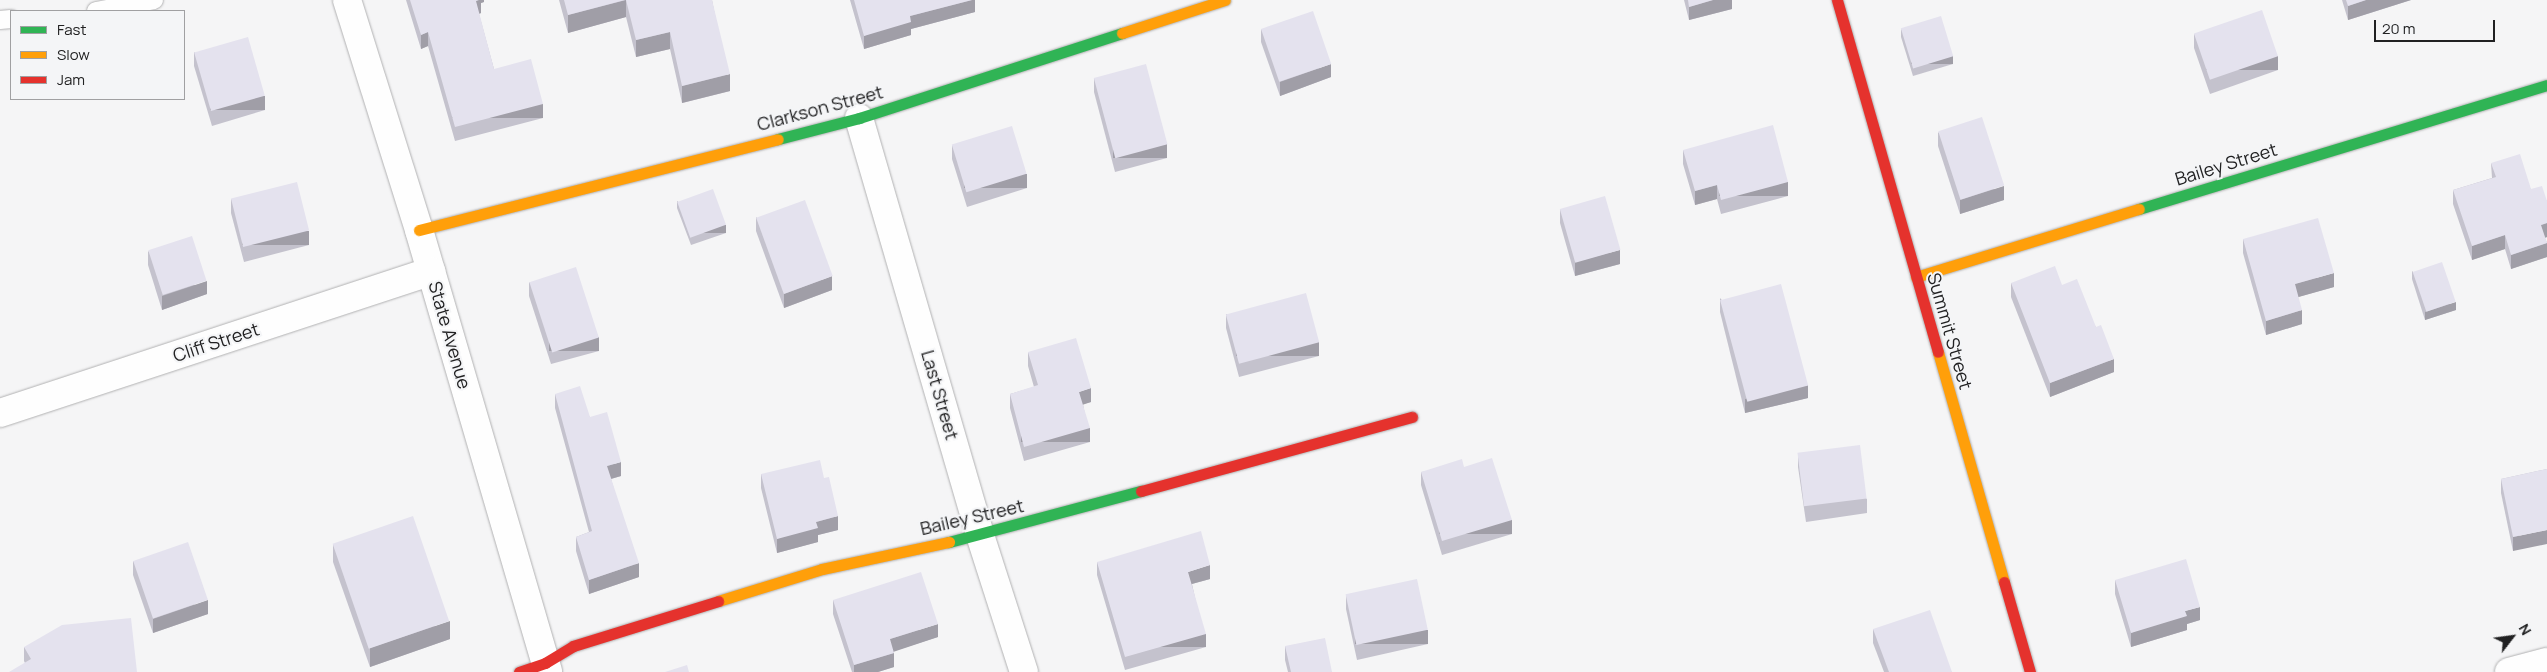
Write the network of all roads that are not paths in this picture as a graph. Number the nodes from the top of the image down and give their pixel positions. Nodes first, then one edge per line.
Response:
1 (154, 0) edge
2 (346, 0) edge
3 (1225, 0) edge
4 (1837, 0) edge
5 (101, 10) edge
6 (2547, 84) edge
7 (859, 118) junction
8 (419, 230) junction
9 (431, 271) junction
10 (1916, 277) junction
11 (0, 413) edge
12 (1412, 418) dead end
13 (980, 535) junction
14 (2547, 662) edge
15 (547, 668) edge
16 (519, 672) edge
17 (1024, 672) edge
18 (2030, 672) edge
19 (2509, 672) edge

1 - 5 lane
2 - 8 street, State Avenue
3 - 7 street, Clarkson Street
4 - 10 street, Summit Street
6 - 10 street, Bailey Street
7 - 8 street, Clarkson Street
7 - 13 street, Last Street
8 - 9 street, State Avenue
9 - 11 street, Cliff Street
9 - 15 street, State Avenue
10 - 18 street, Summit Street
12 - 13 street, Bailey Street
13 - 15 street, Bailey Street
13 - 17 street, Last Street
14 - 19 street
15 - 16 street, Bailey Street

